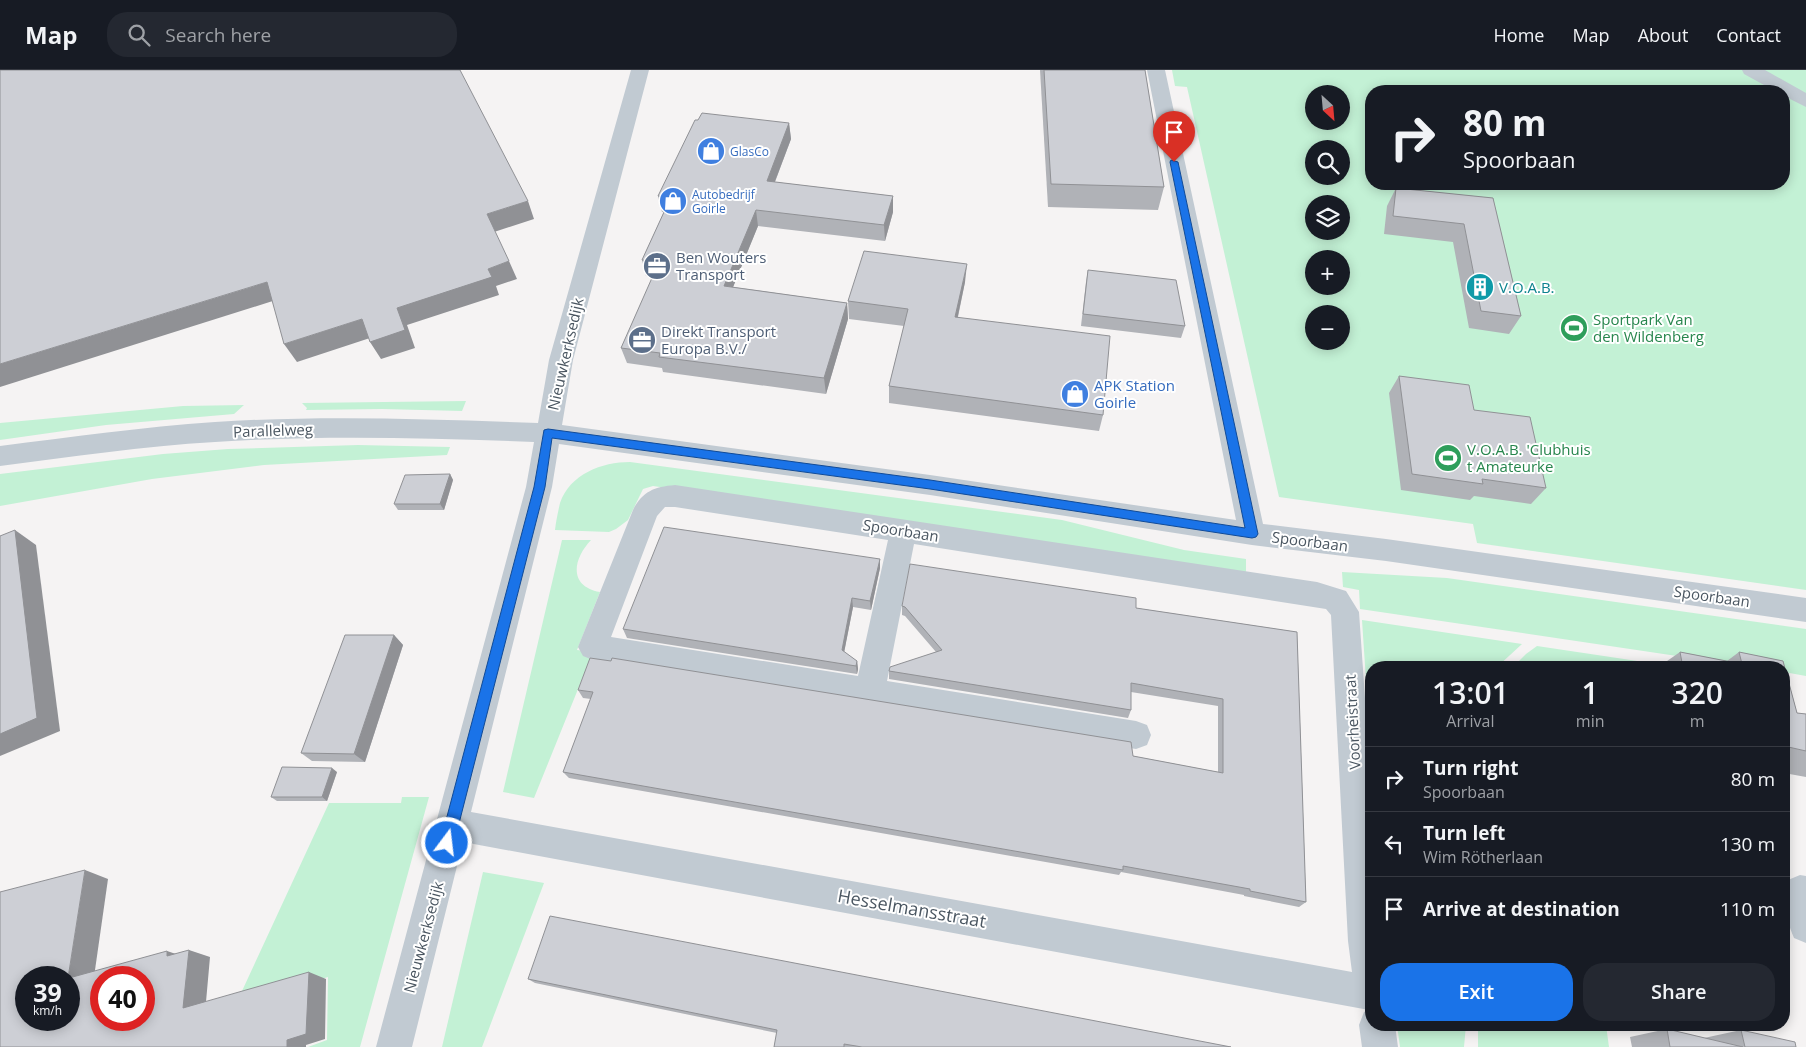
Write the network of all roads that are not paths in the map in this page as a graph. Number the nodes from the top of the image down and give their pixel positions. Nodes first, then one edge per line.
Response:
1 (640, 70) edge
2 (1156, 70) edge
3 (1751, 70) edge
4 (1778, 85) edge
5 (1790, 92) edge
6 (1806, 101) edge
7 (548, 433) junction
8 (0, 456) edge
9 (903, 531) junction
10 (1252, 534) junction
11 (1806, 610) edge
12 (1345, 612) joint
13 (870, 692) junction
14 (1136, 735) dead end
15 (452, 824) junction
16 (1806, 893) edge
17 (1806, 926) edge
18 (1365, 941) edge
19 (1365, 992) edge
20 (1378, 1031) edge
21 (394, 1047) edge
22 (1380, 1047) edge

1 - 7 street, Nieuwkerksedijk
2 - 10 street
3 - 4 street
5 - 6 street
7 - 8 street, Parallelweg
7 - 10 street, Spoorbaan
7 - 15 street, Nieuwkerksedijk
9 - 12 street, Spoorbaan
9 - 13 street
9 - 13 street, Spoorbaan
10 - 11 street, Spoorbaan
12 - 18 street, Voorheistraat
13 - 14 street
15 - 19 street, Hesselmansstraat
15 - 21 street, Nieuwkerksedijk
16 - 17 street
20 - 22 street

